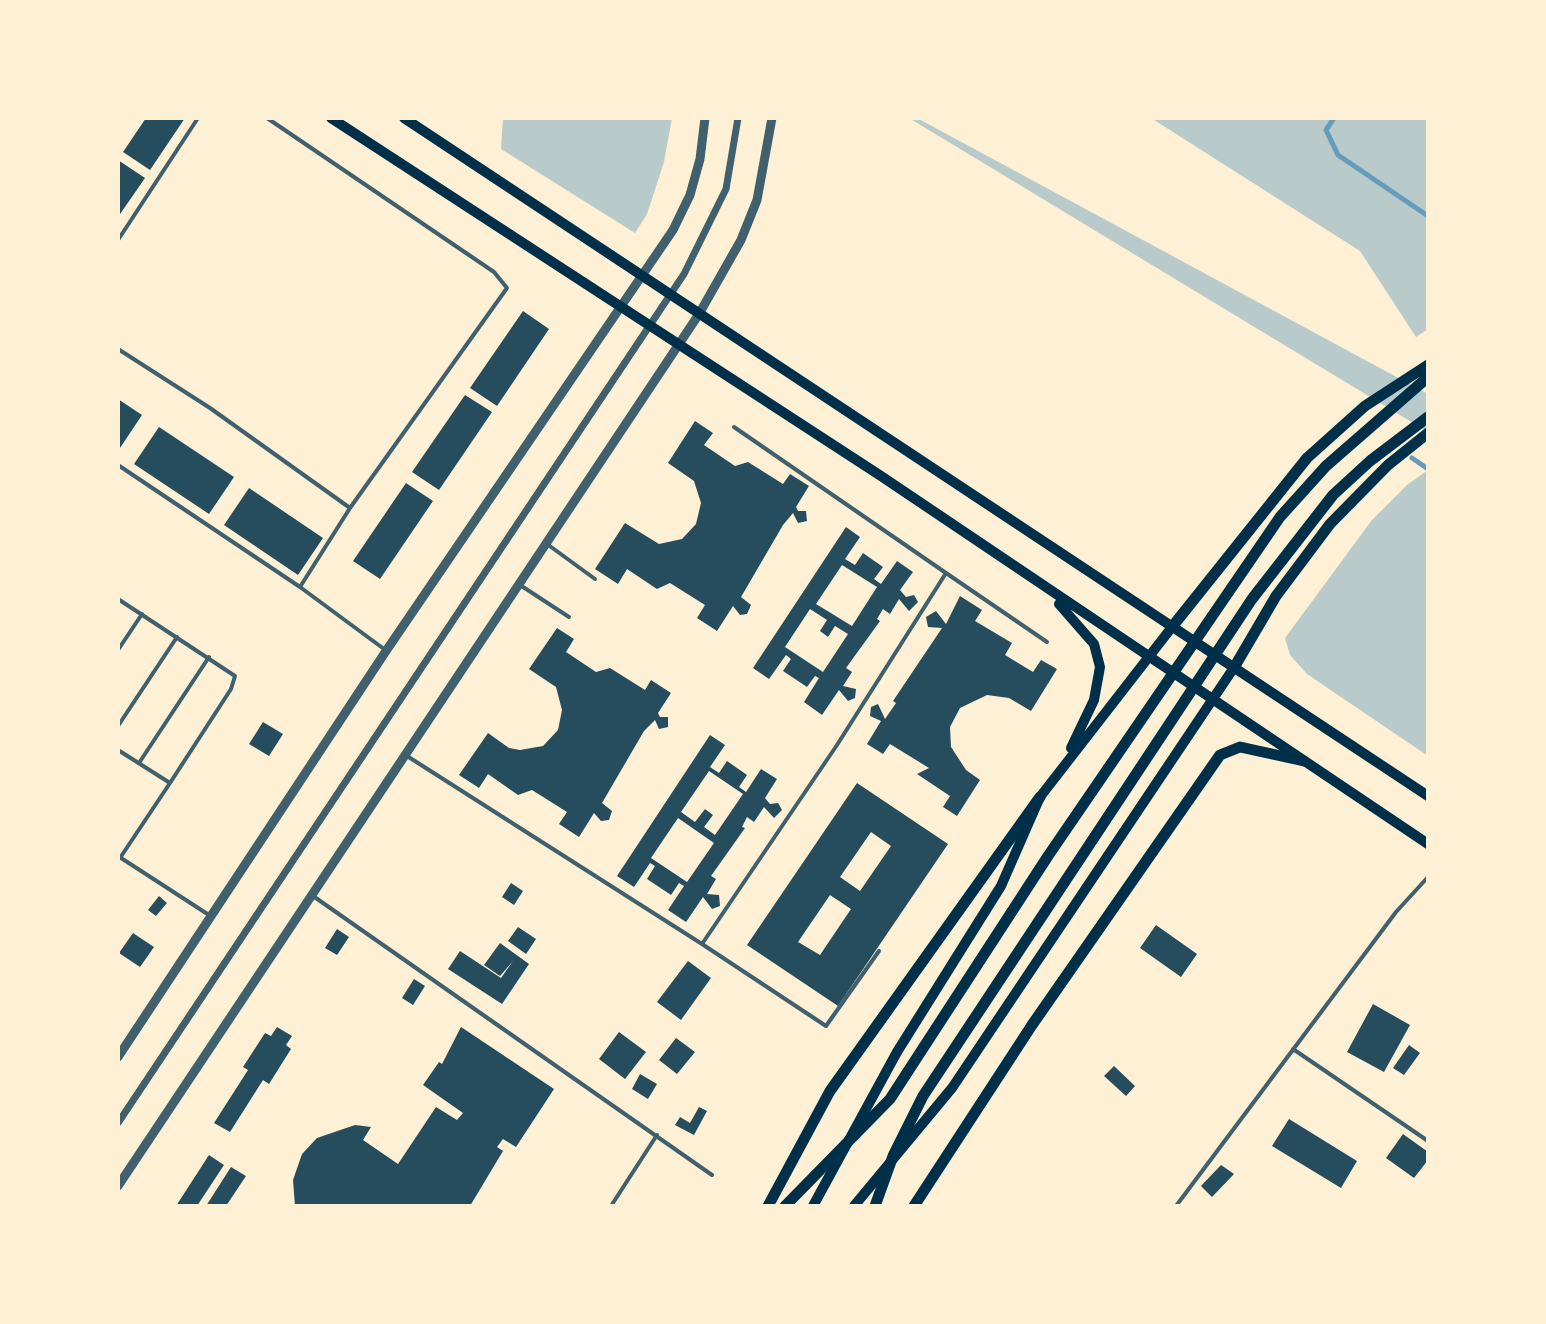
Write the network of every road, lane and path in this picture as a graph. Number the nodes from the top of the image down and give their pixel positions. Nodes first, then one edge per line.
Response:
1 (198, 118) edge
2 (267, 118) edge
3 (331, 118) edge
4 (404, 118) edge
5 (705, 118) edge
6 (738, 118) edge
7 (772, 118) edge
8 (118, 240) edge
9 (643, 278) junction
10 (670, 295) junction
11 (622, 308) junction
12 (699, 314) junction
13 (648, 326) junction
14 (678, 346) junction
15 (118, 349) edge
16 (1428, 365) edge
17 (1428, 377) edge
18 (1428, 417) edge
19 (734, 427) dead end
20 (1428, 433) edge
21 (118, 465) edge
22 (350, 508) junction
23 (547, 544) junction
24 (946, 573) junction
25 (595, 579) dead end
26 (520, 585) junction
27 (300, 587) junction
28 (1050, 593) junction
29 (118, 599) edge
30 (142, 614) junction
31 (569, 617) dead end
32 (1172, 627) junction
33 (177, 637) junction
34 (1047, 642) dead end
35 (118, 650) edge
36 (386, 651) junction
37 (209, 657) junction
38 (1150, 659) junction
39 (1230, 663) junction
40 (1209, 697) junction
41 (118, 726) edge
42 (118, 750) edge
43 (407, 756) junction
44 (1304, 761) junction
45 (139, 763) junction
46 (1062, 766) junction
47 (170, 783) junction
48 (1428, 796) edge
49 (1040, 797) junction
50 (1428, 844) edge
51 (119, 857) edge
52 (1428, 877) edge
53 (313, 896) junction
54 (211, 916) junction
55 (702, 944) junction
56 (879, 951) dead end
57 (1293, 1049) junction
58 (118, 1057) edge
59 (118, 1123) edge
60 (657, 1135) junction
61 (1428, 1141) edge
62 (712, 1175) dead end
63 (118, 1186) edge
64 (1179, 1205) edge
65 (611, 1206) edge
66 (768, 1206) edge
67 (785, 1206) edge
68 (813, 1206) edge
69 (854, 1206) edge
70 (875, 1206) edge
71 (914, 1206) edge

1 - 8 lane
2 - 22 lane
3 - 11 main road
4 - 9 main road
5 - 9 street
6 - 10 street
7 - 12 street
9 - 10 main road
9 - 11 street
10 - 12 main road
10 - 13 street
11 - 13 main road
11 - 36 street
12 - 14 street
12 - 32 main road
13 - 14 main road
13 - 59 street
14 - 23 street
14 - 28 main road
15 - 22 lane
16 - 32 main road
17 - 67 main road
18 - 70 main road
19 - 24 lane
20 - 39 main road
21 - 27 lane
22 - 27 lane
23 - 25 lane
23 - 26 street
24 - 34 lane
24 - 55 lane
26 - 31 lane
26 - 43 street
27 - 36 lane
28 - 38 main road
28 - 46 main road
29 - 30 lane
30 - 33 lane
30 - 35 lane
32 - 38 main road
32 - 39 main road
33 - 37 lane
33 - 41 lane
36 - 54 street
37 - 45 lane
37 - 47 lane
38 - 40 main road
38 - 46 main road
39 - 40 main road
39 - 48 main road
40 - 44 main road
40 - 69 main road
42 - 45 lane
43 - 53 street
43 - 55 lane
44 - 50 main road
44 - 71 main road
45 - 47 lane
46 - 49 main road
47 - 51 lane
49 - 66 main road
49 - 68 main road
51 - 54 lane
52 - 57 lane
53 - 60 lane
53 - 63 street
54 - 58 street
55 - 56 lane
57 - 61 lane
57 - 64 lane
60 - 62 lane
60 - 65 lane

